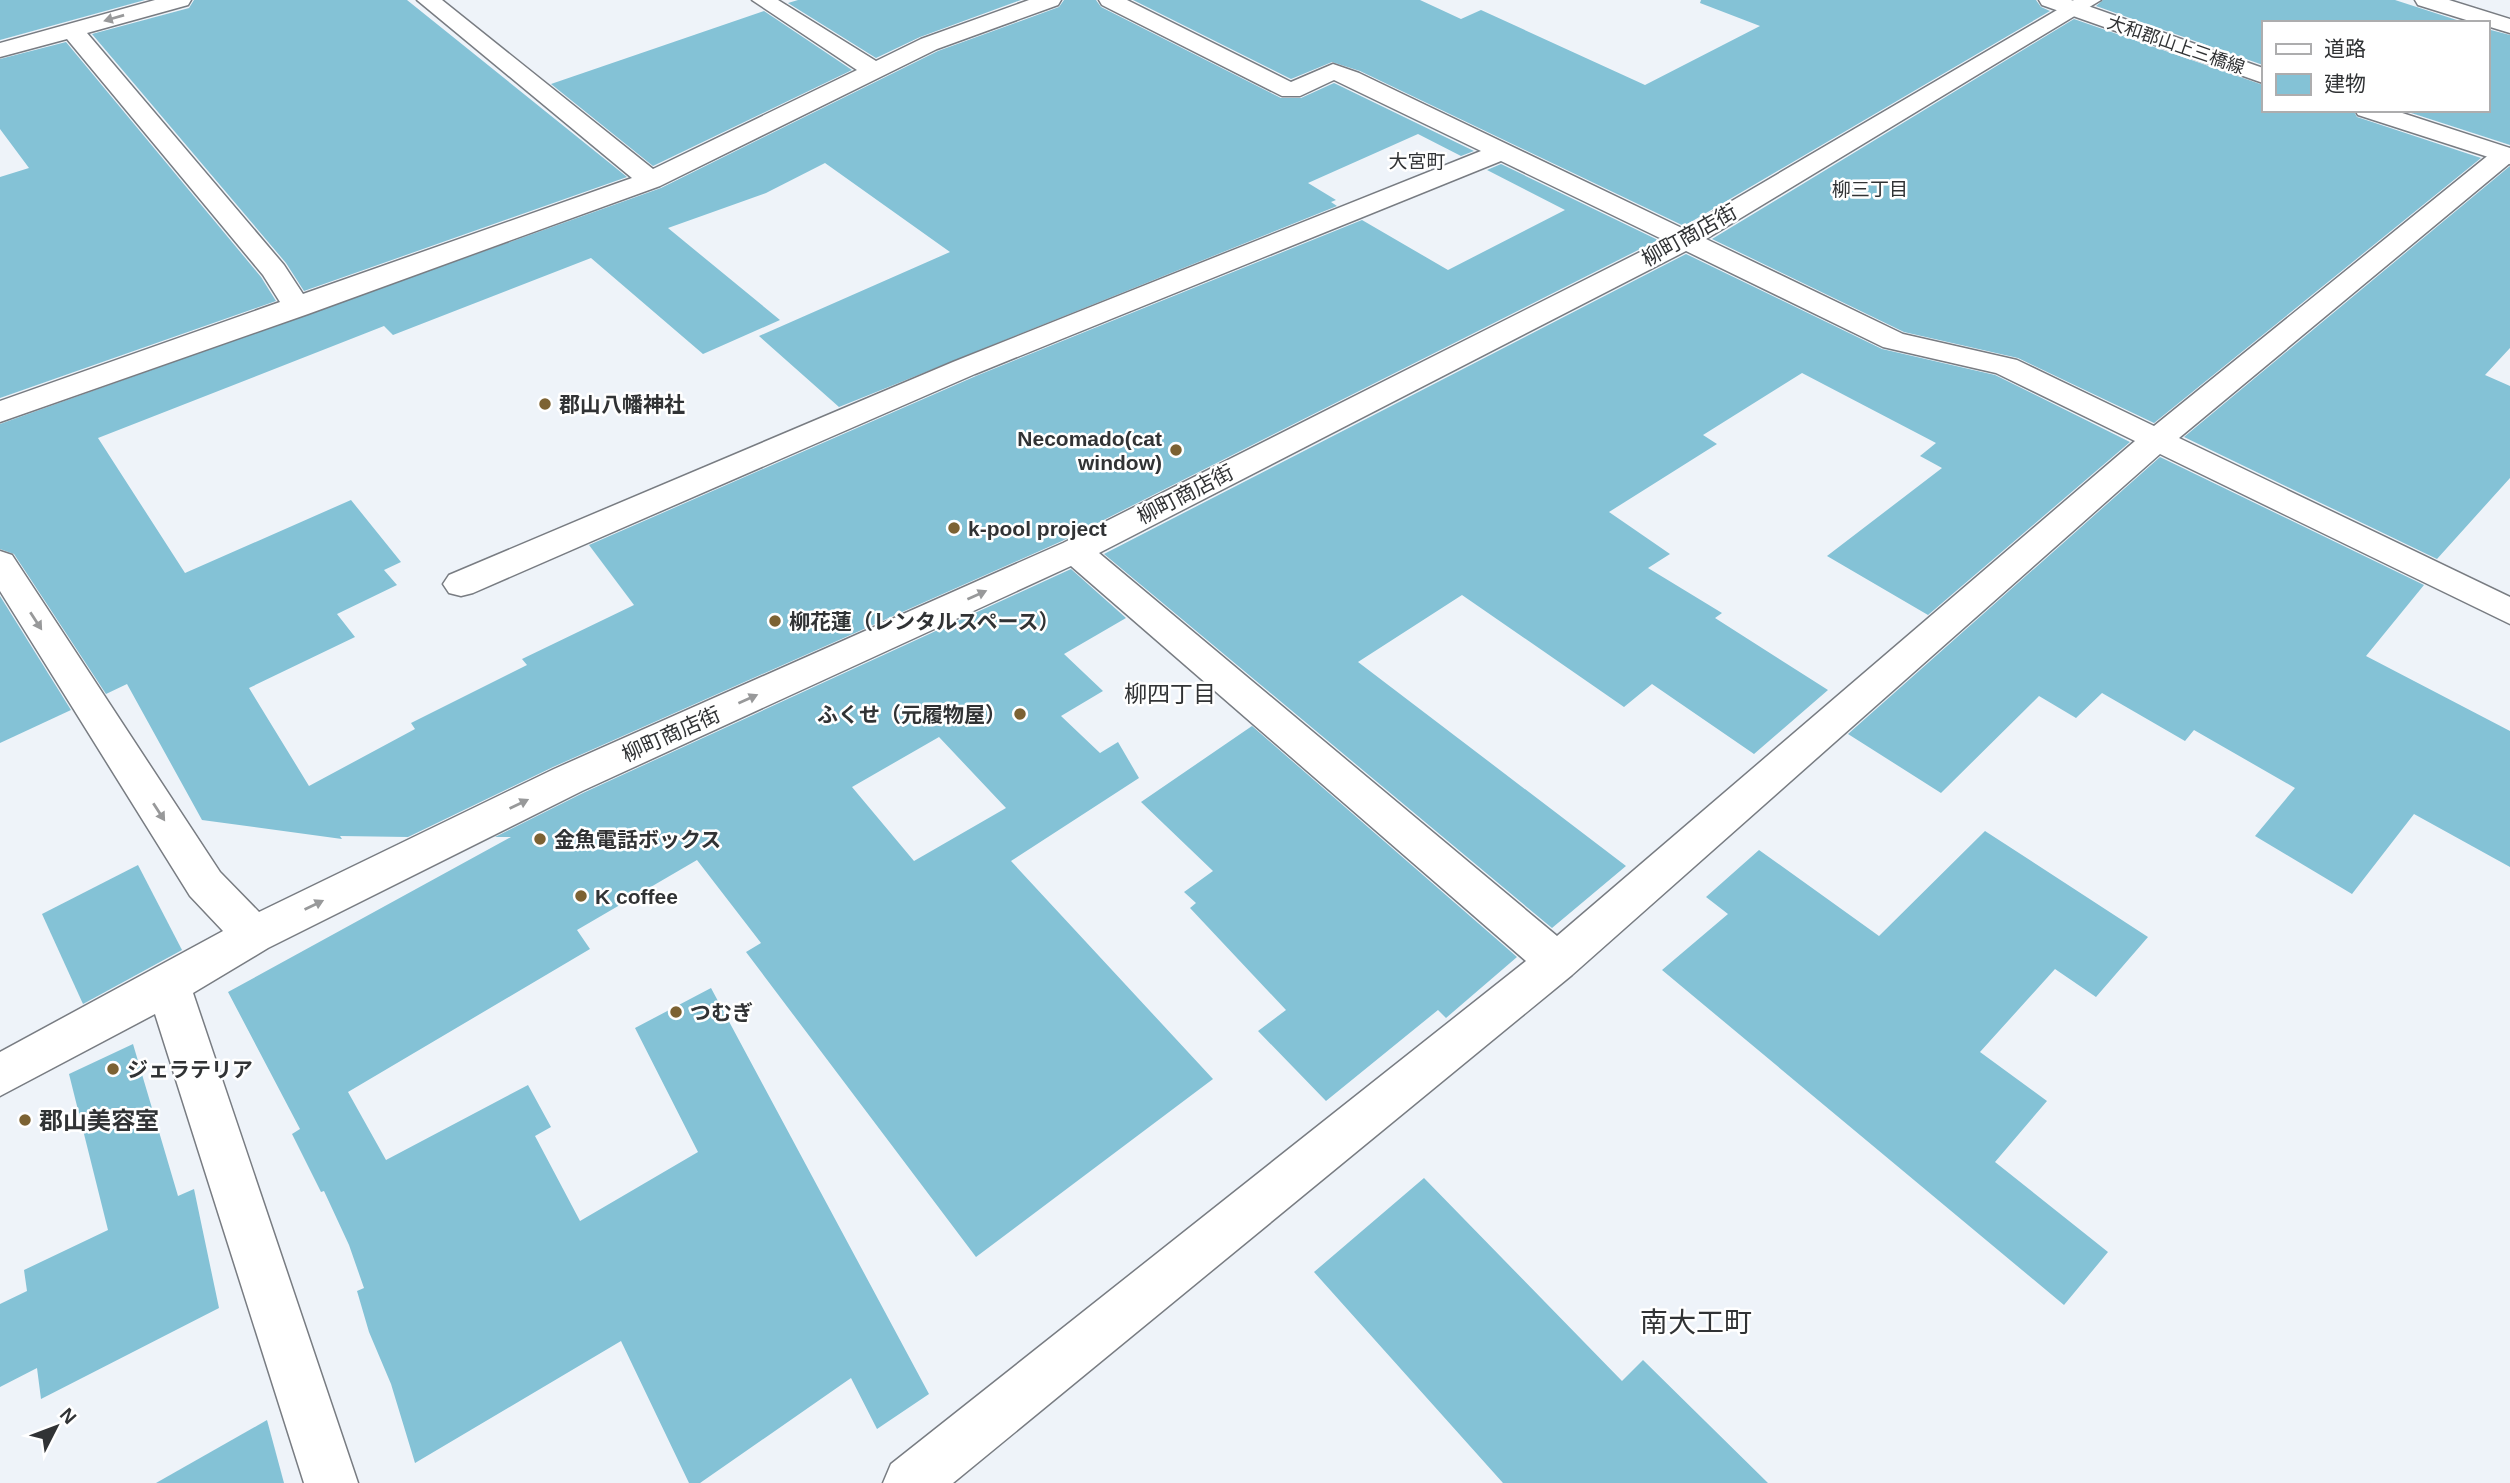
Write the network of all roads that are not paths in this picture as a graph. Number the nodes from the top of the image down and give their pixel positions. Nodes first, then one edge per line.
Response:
1 (180, 0) edge
2 (428, 0) edge
3 (763, 0) edge
4 (1050, 0) edge
5 (1110, 0) edge
6 (2426, 0) edge
7 (2071, 3) edge
8 (2510, 26) edge
9 (72, 30) junction
10 (0, 50) edge
11 (875, 71) junction
12 (2262, 76) edge
13 (2373, 112) edge
14 (1500, 152) junction
15 (2508, 155) edge
16 (651, 180) junction
17 (1687, 239) junction
18 (298, 308) junction
19 (0, 412) edge
20 (2156, 440) junction
21 (1075, 551) junction
22 (4, 578) edge
23 (461, 584) dead end
24 (2510, 612) edge
25 (253, 935) junction
26 (1557, 962) junction
27 (168, 985) junction
28 (0, 1075) edge
29 (331, 1483) edge
30 (910, 1483) edge

1 -> 9 street
2 - 16 street
3 - 11 street
4 - 11 street
5 - 14 street
6 - 8 street
7 - 12 street, 大和郡山上三橋線
7 - 17 street, 柳町商店街
9 - 10 street
9 - 18 street
11 - 16 street
13 - 15 street
14 - 17 street
14 - 23 street
15 - 20 street
16 - 18 street
17 - 20 street
17 - 21 street, 柳町商店街
18 - 19 street
20 - 24 street
20 - 26 street
25 -> 21 street, 柳町商店街
21 - 26 street
22 -> 25 street
25 - 27 street, 柳町商店街
26 - 30 street
27 - 28 street, 柳町商店街
27 - 29 street

